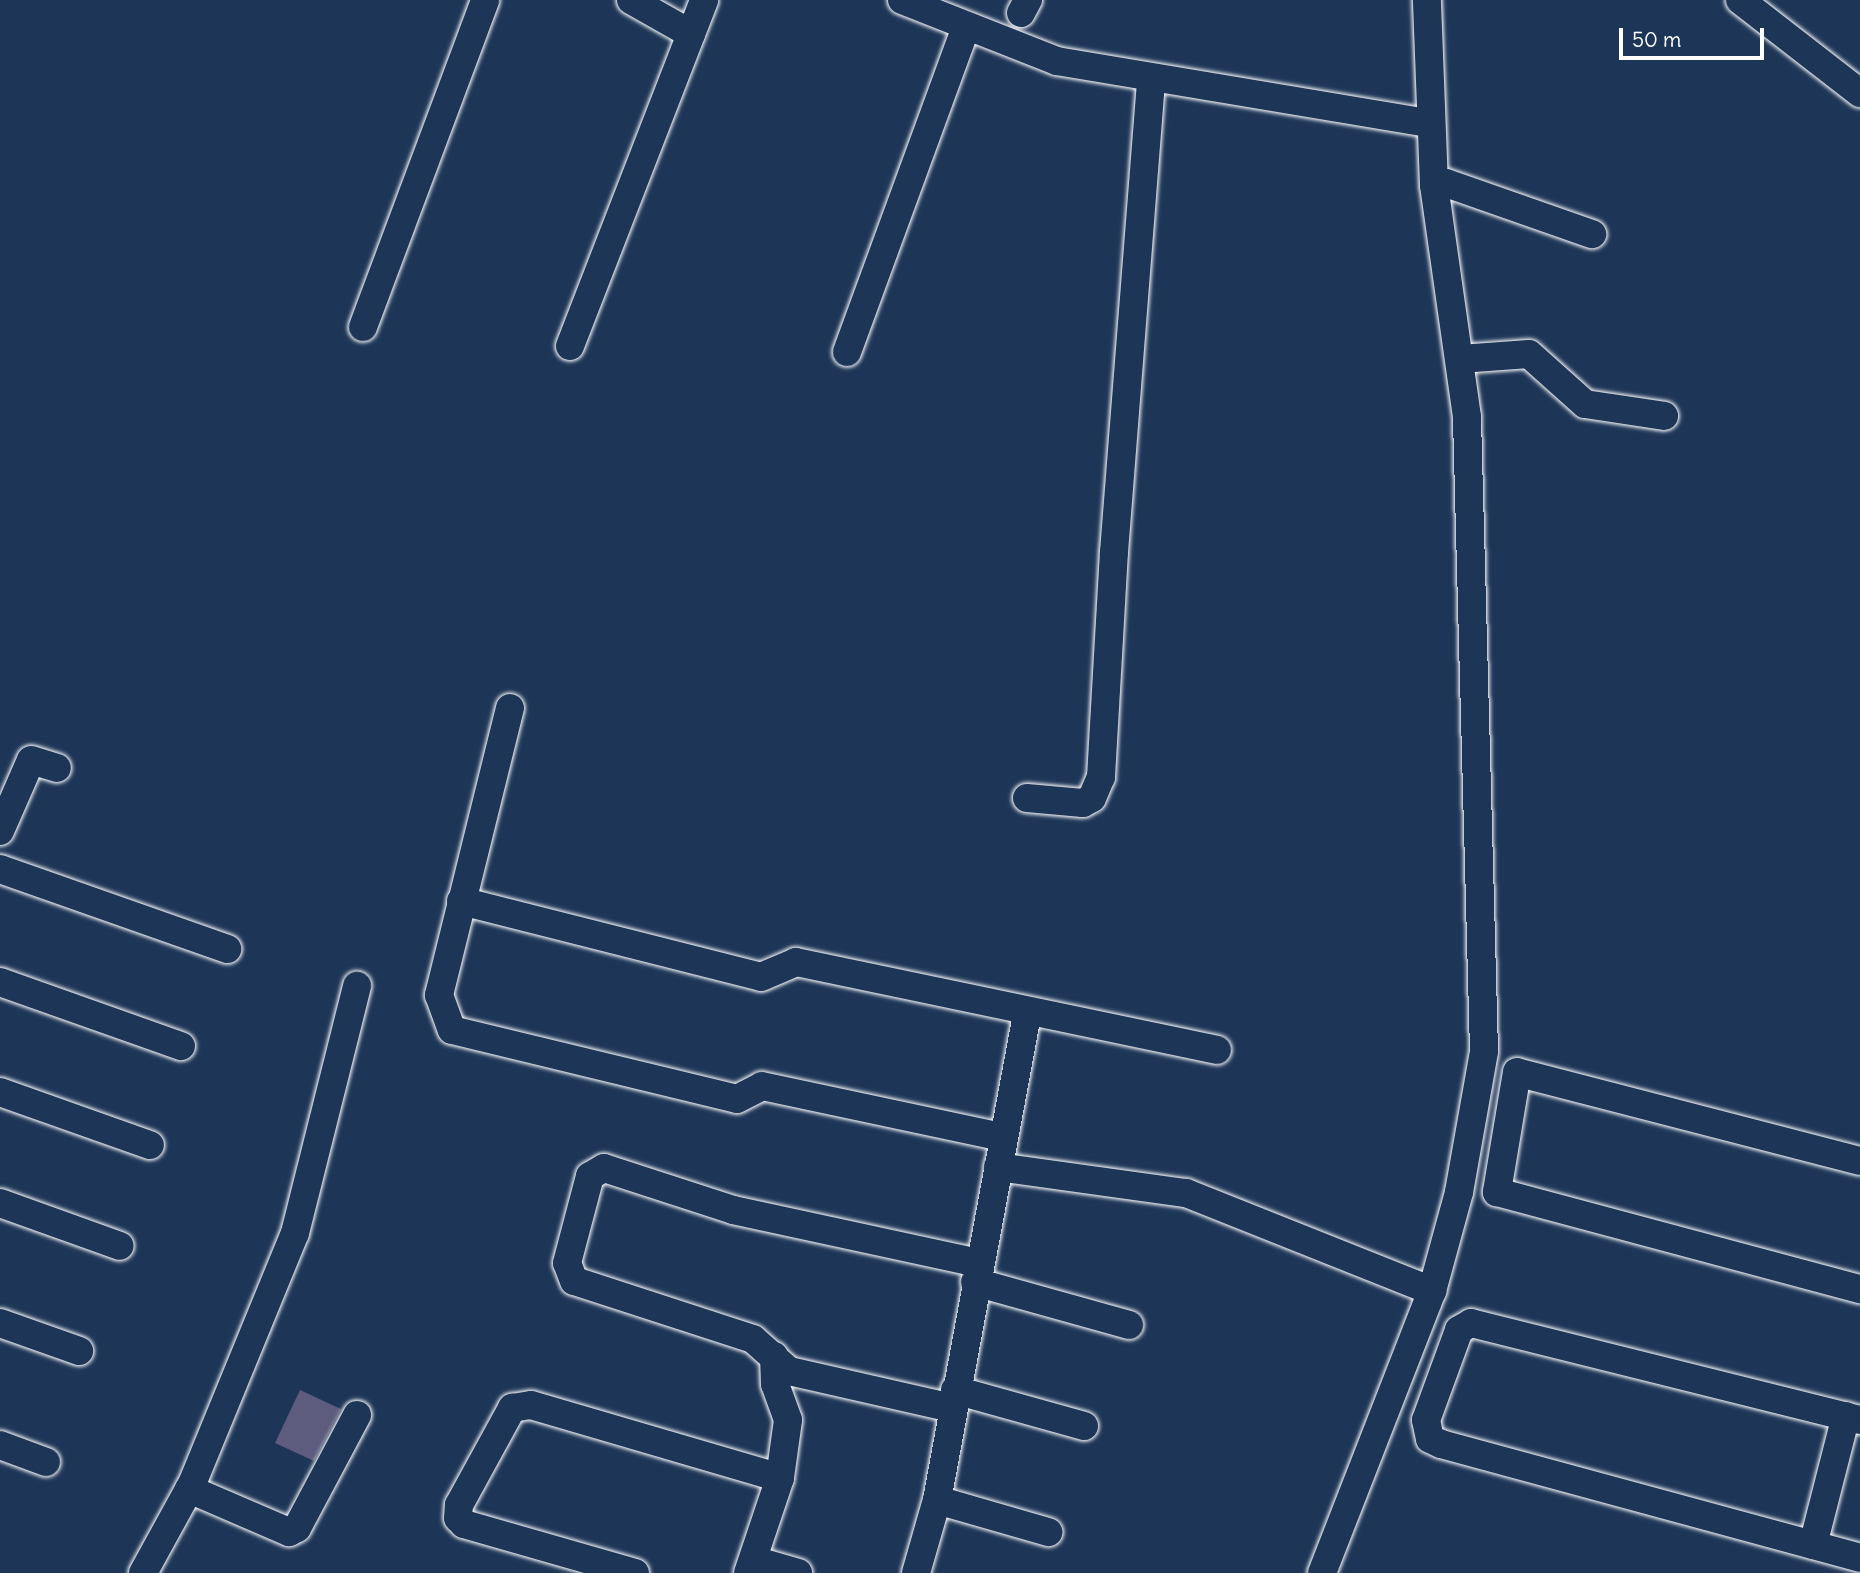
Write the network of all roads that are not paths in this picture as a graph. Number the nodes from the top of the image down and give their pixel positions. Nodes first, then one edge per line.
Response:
1 (485, 0) edge
2 (631, 0) edge
3 (704, 0) edge
4 (902, 0) edge
5 (1427, 0) edge
6 (1740, 0) edge
7 (966, 26) junction
8 (691, 34) junction
9 (1151, 78) junction
10 (1860, 93) edge
11 (1429, 123) junction
12 (1434, 184) junction
13 (1592, 234) dead end
14 (363, 327) dead end
15 (570, 346) dead end
16 (847, 352) dead end
17 (1460, 359) junction
18 (1664, 416) dead end
19 (510, 709) dead end
20 (57, 768) dead end
21 (1027, 798) dead end
22 (0, 831) edge
23 (0, 869) edge
24 (461, 901) junction
25 (227, 949) dead end
26 (0, 982) edge
27 (357, 986) dead end
28 (1027, 1013) junction
29 (181, 1046) dead end
30 (1217, 1050) dead end
31 (0, 1092) edge
32 (1472, 1127) junction
33 (1507, 1133) junction
34 (1002, 1137) junction
35 (150, 1145) dead end
36 (1860, 1161) edge
37 (998, 1167) junction
38 (0, 1203) edge
39 (120, 1246) dead end
40 (976, 1273) junction
41 (1860, 1289) edge
42 (1432, 1292) junction
43 (0, 1323) edge
44 (1129, 1325) dead end
45 (79, 1351) dead end
46 (774, 1356) junction
47 (1399, 1376) junction
48 (1438, 1388) junction
49 (954, 1399) junction
50 (357, 1415) dead end
51 (1853, 1418) edge
52 (1084, 1426) dead end
53 (0, 1445) edge
54 (46, 1462) dead end
55 (780, 1478) junction
56 (189, 1489) junction
57 (937, 1500) junction
58 (1048, 1532) dead end
59 (1813, 1545) junction
60 (1860, 1558) edge
61 (750, 1566) edge
62 (142, 1573) edge
63 (635, 1573) edge
64 (798, 1573) edge
65 (916, 1573) edge
66 (1322, 1573) edge

1 - 14 street
2 - 8 street
3 - 8 street
4 - 7 street
5 - 11 street
6 - 10 street
7 - 9 street
7 - 16 street
8 - 15 street
9 - 11 street
9 - 21 street
11 - 12 street
12 - 13 street
12 - 17 street
17 - 18 street
17 - 32 street
19 - 24 street
20 - 22 street
23 - 25 street
24 - 28 street
24 - 34 street
26 - 29 street
27 - 56 street
28 - 30 street
28 - 34 street
31 - 35 street
32 - 33 street
32 - 42 street
33 - 36 street
33 - 41 street
34 - 37 street
37 - 40 street
37 - 42 street
38 - 39 street
40 - 44 street
40 - 46 street
40 - 49 street
42 - 47 street
43 - 45 street
46 - 49 street
46 - 55 street
47 - 48 street
47 - 66 street
48 - 51 street
48 - 59 street
49 - 52 street
49 - 57 street
50 - 56 street
51 - 59 street
53 - 54 street
55 - 61 street
55 - 63 street
56 - 62 street
57 - 58 street
57 - 65 street
59 - 60 street
61 - 64 street

